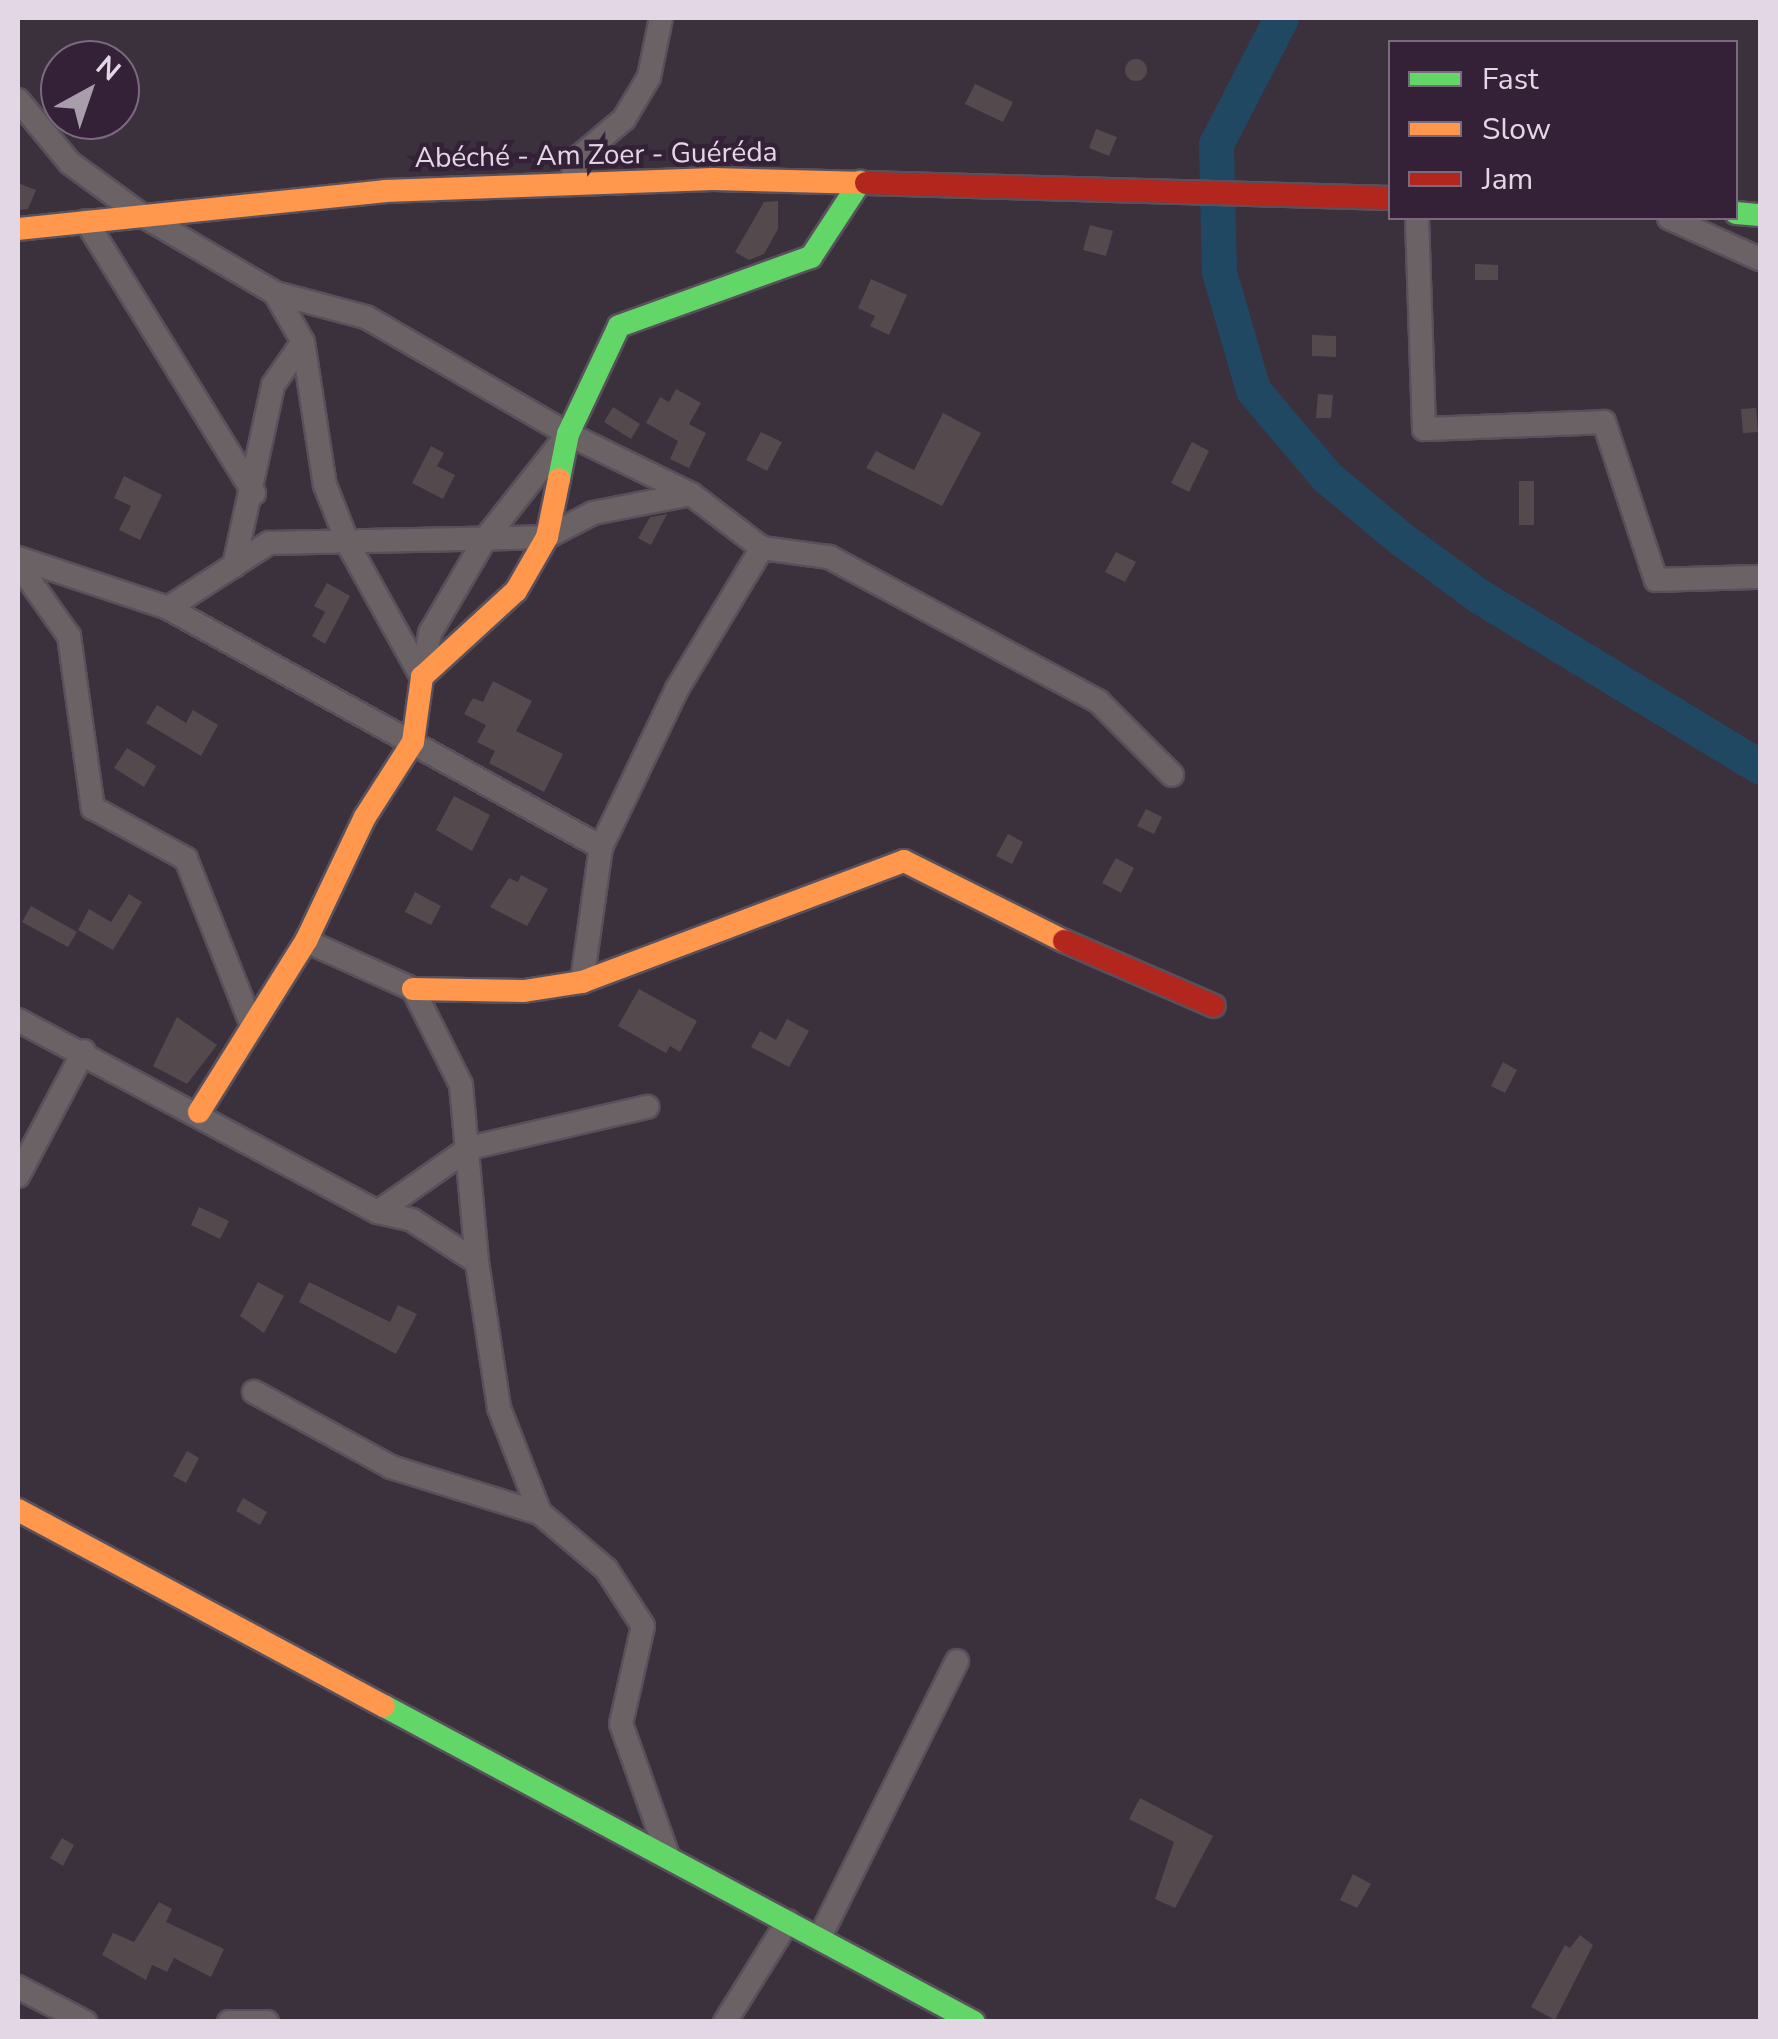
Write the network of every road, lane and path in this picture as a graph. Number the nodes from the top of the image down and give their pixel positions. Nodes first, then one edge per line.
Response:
1 (662, 18) edge
2 (18, 100) edge
3 (860, 182) junction
4 (570, 183) junction
5 (1388, 198) edge
6 (140, 214) junction
7 (1418, 220) edge
8 (1673, 220) edge
9 (86, 221) junction
10 (18, 229) edge
11 (1760, 259) edge
12 (275, 293) junction
13 (303, 342) junction
14 (568, 434) junction
15 (254, 493) junction
16 (690, 494) junction
17 (547, 537) junction
18 (485, 539) junction
19 (349, 546) junction
20 (762, 548) junction
21 (18, 561) edge
22 (234, 566) junction
23 (1760, 577) edge
24 (168, 608) junction
25 (422, 677) junction
26 (413, 742) junction
27 (1172, 775) dead end
28 (601, 847) junction
29 (306, 941) junction
30 (582, 982) junction
31 (413, 990) junction
32 (1214, 1006) dead end
33 (18, 1020) edge
34 (252, 1026) junction
35 (84, 1051) junction
36 (646, 1106) dead end
37 (200, 1112) junction
38 (469, 1148) junction
39 (18, 1176) edge
40 (378, 1212) junction
41 (476, 1262) junction
42 (254, 1392) dead end
43 (18, 1510) edge
44 (540, 1513) junction
45 (957, 1661) dead end
46 (668, 1856) junction
47 (788, 1920) junction
48 (820, 1938) junction
49 (18, 1988) edge
50 (85, 2022) edge
51 (229, 2022) edge
52 (267, 2022) edge
53 (725, 2022) edge
54 (974, 2022) edge

1 - 4 street
2 - 6 street
3 - 4 street, Abéché - Am Zoer - Guéréda
3 - 5 street, Abéché - Am Zoer - Guéréda
3 - 14 street
4 - 6 street, Abéché - Am Zoer - Guéréda
6 - 9 street, Abéché - Am Zoer - Guéréda
6 - 12 street
7 - 23 street
8 - 11 street
9 - 10 street, Abéché - Am Zoer - Guéréda
9 - 15 street
12 - 13 street
12 - 14 street
13 - 15 street
13 - 19 street
14 - 16 street
14 - 17 street
14 - 18 street
15 - 22 street
16 - 17 street
16 - 20 street
17 - 18 street
17 - 25 street
18 - 19 street
18 - 25 street
19 - 22 street
19 - 25 street
20 - 27 street
20 - 28 street
21 - 24 street
21 - 34 street
22 - 24 street
24 - 26 street
25 - 26 street
26 - 28 street
26 - 29 street
28 - 30 street
29 - 31 street
29 - 34 street
30 - 31 street
30 - 32 street
31 - 38 street
33 - 35 street
34 - 37 street
35 - 37 street
35 - 39 street
36 - 38 street
37 - 40 street
38 - 40 street
38 - 41 street
40 - 41 street
41 - 44 street
42 - 44 street
43 - 46 street
44 - 46 street
45 - 48 street
46 - 47 street
47 - 48 street
47 - 53 street
48 - 54 street
49 - 50 street
51 - 52 street

